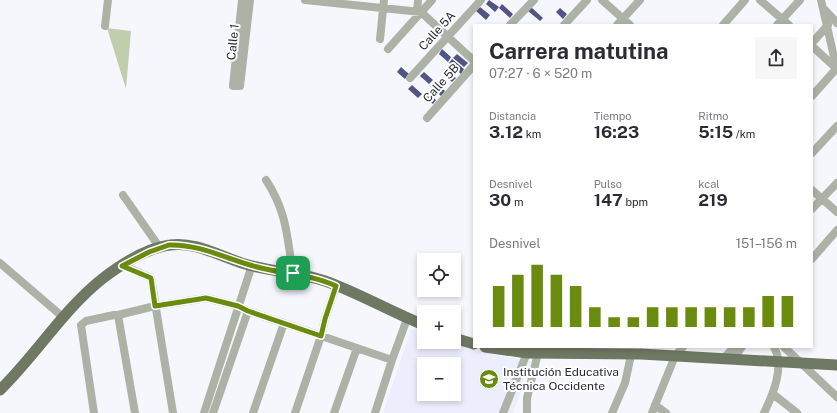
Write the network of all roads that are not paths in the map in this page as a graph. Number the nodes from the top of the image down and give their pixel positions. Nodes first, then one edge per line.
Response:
1 (108, 0) edge
2 (242, 0) edge
3 (250, 0) edge
4 (305, 0) edge
5 (418, 0) edge
6 (432, 0) edge
7 (481, 0) edge
8 (534, 0) edge
9 (587, 0) edge
10 (602, 0) edge
11 (640, 0) edge
12 (745, 0) edge
13 (760, 0) edge
14 (800, 0) edge
15 (823, 2) edge
16 (384, 4) edge
17 (419, 12) junction
18 (620, 22) edge
19 (779, 22) edge
20 (837, 23) edge
21 (511, 24) edge
22 (565, 24) edge
23 (724, 24) edge
24 (828, 25) junction
25 (105, 26) dead end
26 (448, 36) junction
27 (380, 39) dead end
28 (813, 42) edge
29 (813, 47) edge
30 (388, 49) dead end
31 (473, 60) edge
32 (473, 66) edge
33 (837, 69) edge
34 (410, 78) dead end
35 (813, 95) edge
36 (427, 118) dead end
37 (837, 126) edge
38 (813, 152) edge
39 (266, 180) dead end
40 (837, 183) edge
41 (813, 191) edge
42 (123, 195) dead end
43 (822, 199) junction
44 (813, 208) edge
45 (837, 212) edge
46 (837, 230) edge
47 (160, 248) junction
48 (813, 258) edge
49 (0, 263) edge
50 (122, 266) junction
51 (252, 266) junction
52 (293, 273) junction
53 (336, 286) junction
54 (155, 306) junction
55 (238, 306) junction
56 (248, 311) junction
57 (118, 315) junction
58 (64, 318) junction
59 (407, 318) junction
60 (417, 322) edge
61 (284, 323) junction
62 (321, 336) junction
63 (461, 340) edge
64 (473, 344) edge
65 (357, 348) junction
66 (497, 348) edge
67 (683, 348) edge
68 (740, 348) edge
69 (774, 348) edge
70 (785, 348) edge
71 (509, 349) edge
72 (573, 350) edge
73 (626, 352) edge
74 (532, 353) junction
75 (731, 354) edge
76 (675, 356) junction
77 (392, 360) junction
78 (780, 360) junction
79 (799, 362) junction
80 (837, 365) edge
81 (0, 390) edge
82 (774, 394) junction
83 (837, 397) edge
84 (655, 405) junction
85 (94, 413) edge
86 (135, 413) edge
87 (173, 413) edge
88 (204, 413) edge
89 (213, 413) edge
90 (253, 413) edge
91 (294, 413) edge
92 (334, 413) edge
93 (375, 413) edge
94 (504, 413) edge
95 (527, 413) edge
96 (612, 413) edge
97 (652, 413) edge
98 (666, 413) edge
99 (764, 413) edge
100 (797, 413) edge

1 - 25 street
2 - 3 street, Calle 1
4 - 16 street
5 - 17 street
6 - 17 street
7 - 26 street, Calle 5A
8 - 21 street
9 - 22 street
10 - 18 street
11 - 18 street
12 - 23 street
13 - 19 street
14 - 19 street
15 - 20 street
15 - 24 street
16 - 17 street
16 - 27 street
17 - 26 street
17 - 30 street
24 - 28 street
24 - 33 street
26 - 31 street
26 - 34 street, Calle 5A
29 - 33 street
32 - 36 street, Calle 5B
33 - 35 street
37 - 38 street
39 - 52 street
40 - 43 street
41 - 43 street
42 - 47 street
43 - 44 street
43 - 45 street
46 - 48 street
47 - 50 main road
47 - 51 main road
49 - 58 street
50 - 54 street
50 - 58 main road
51 - 52 main road
51 - 55 street
52 - 53 main road
53 - 59 main road
53 - 62 street
54 - 55 street
54 - 57 street
54 - 87 street
55 - 56 street
55 - 88 street
56 - 61 street
56 - 89 street
57 - 85 street
57 - 86 street
58 - 81 main road
59 - 60 main road
59 - 77 street
61 - 62 street
61 - 90 street
62 - 65 street
62 - 91 street
63 - 64 main road
65 - 77 street
65 - 92 street
66 - 71 main road
67 - 76 street
68 - 75 street
69 - 78 street
70 - 79 street
71 - 74 main road
72 - 73 main road
72 - 74 main road
73 - 76 main road
73 - 96 street
74 - 94 street
74 - 95 street
75 - 76 main road
75 - 78 main road
76 - 84 street
77 - 93 street
78 - 79 main road
78 - 82 street
79 - 80 main road
79 - 83 street
82 - 99 street
82 - 100 street
84 - 97 street
84 - 98 street

